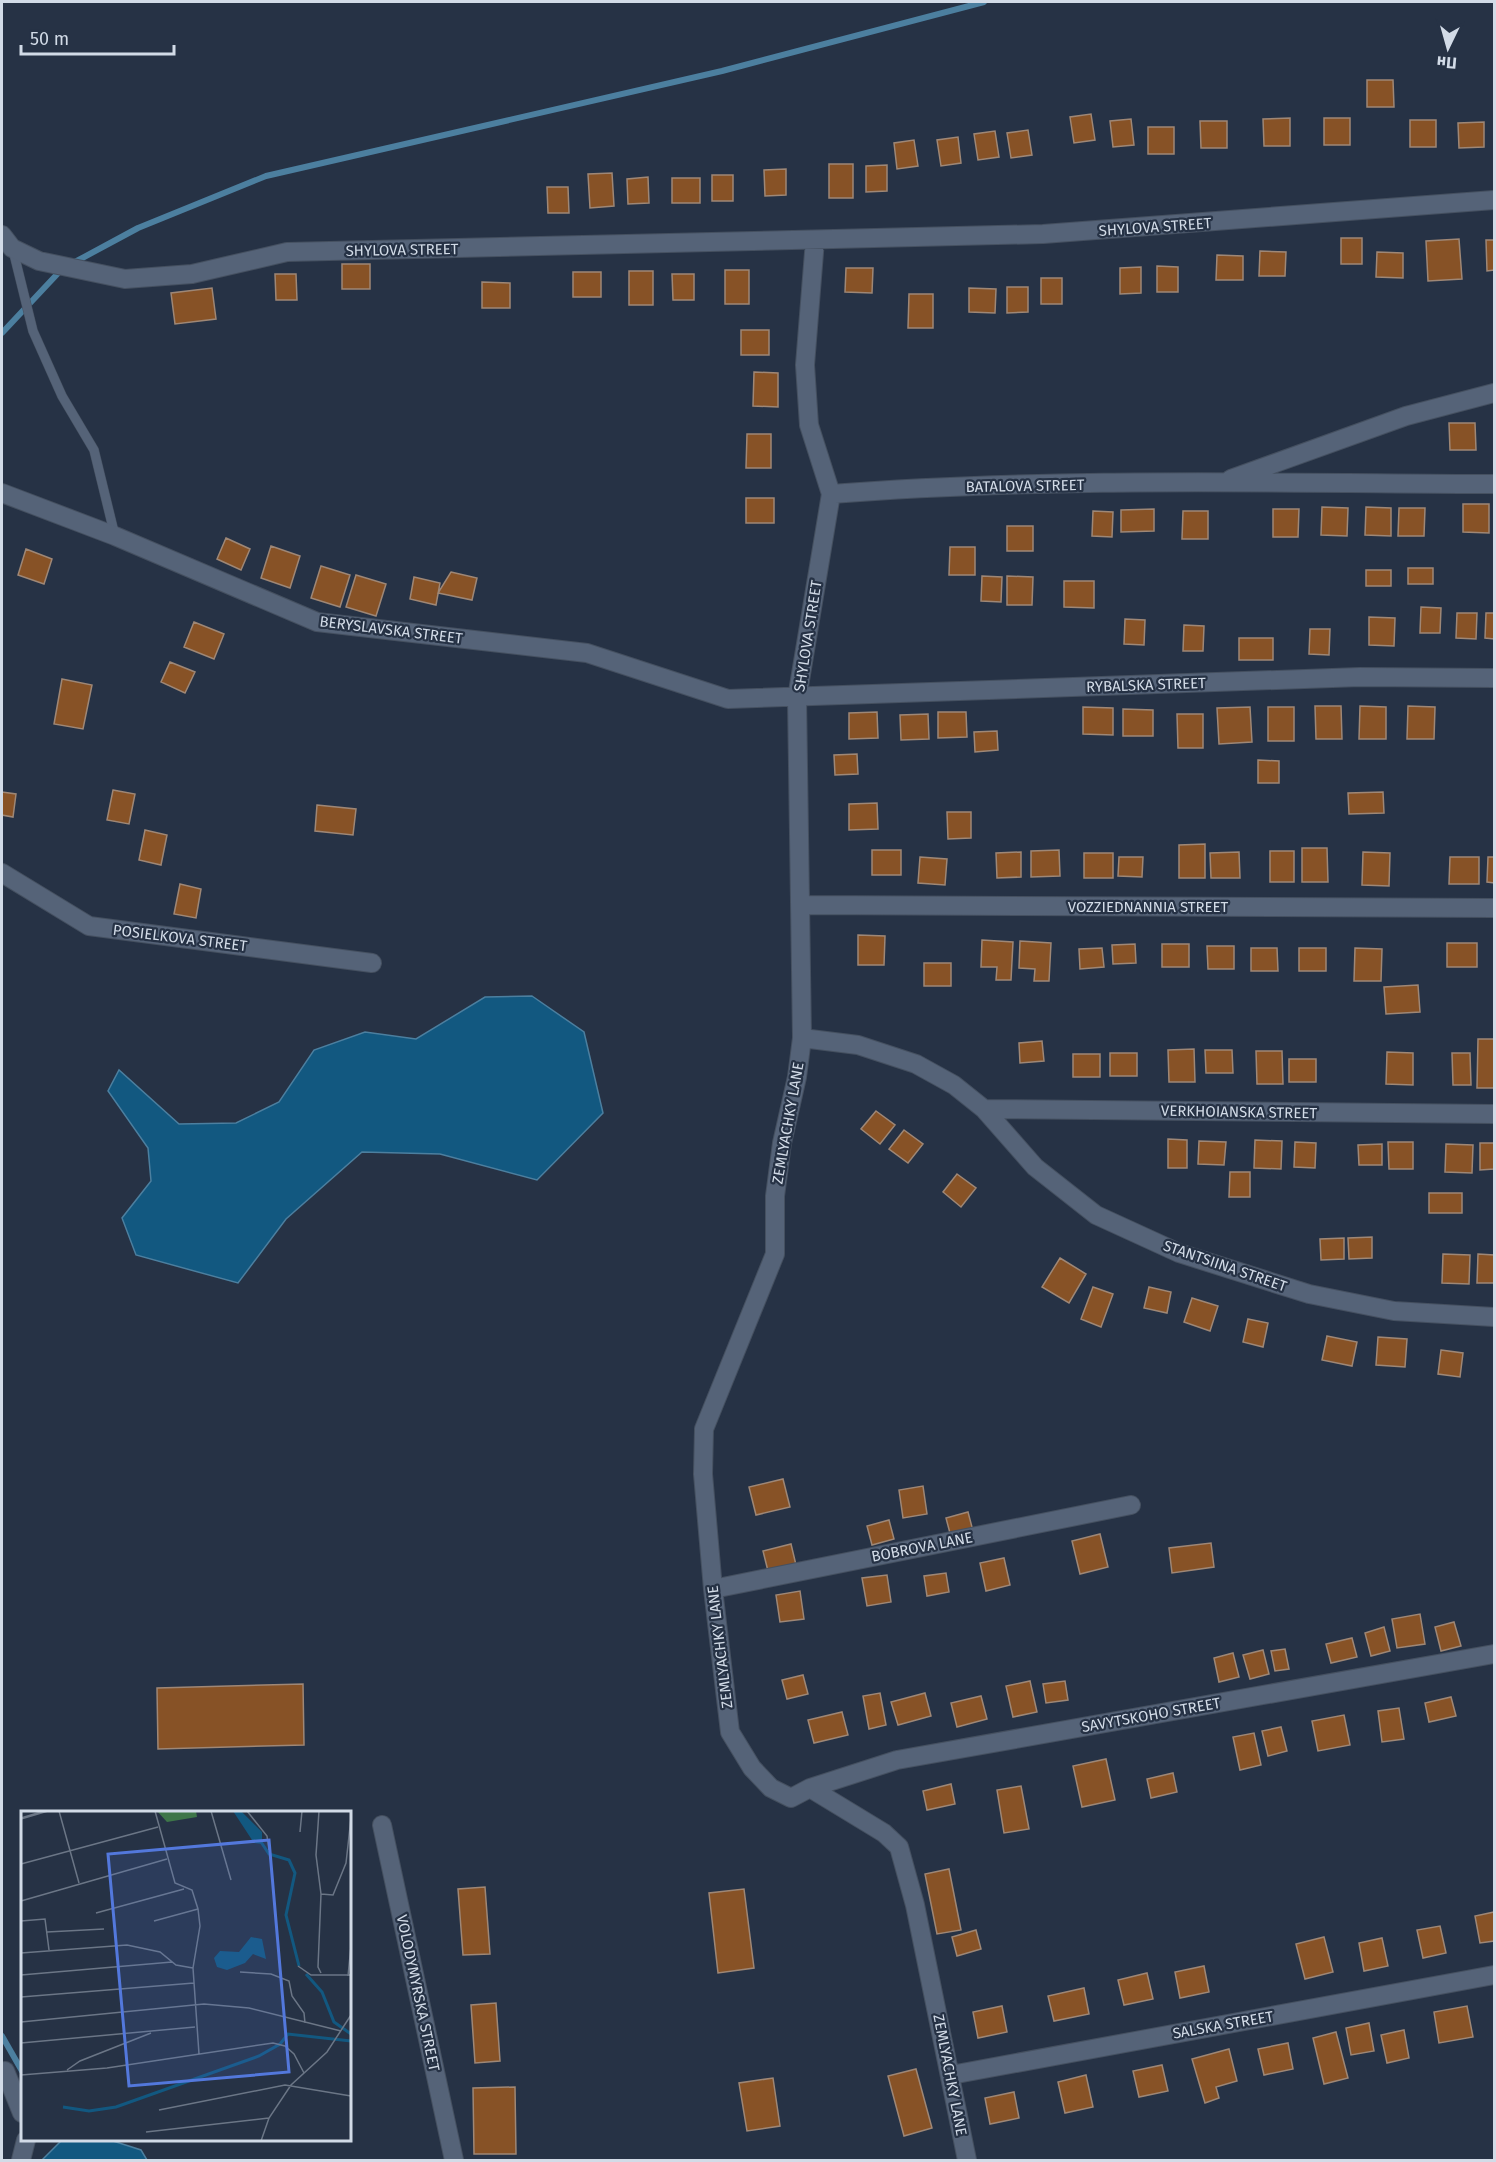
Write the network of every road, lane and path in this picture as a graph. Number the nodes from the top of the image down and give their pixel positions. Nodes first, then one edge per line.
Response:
1 (1494, 200) edge
2 (815, 240) junction
3 (7, 242) edge
4 (1494, 393) edge
5 (1218, 483) junction
6 (1494, 484) edge
7 (2, 494) edge
8 (831, 494) junction
9 (115, 536) junction
10 (1494, 678) edge
11 (797, 698) junction
12 (2, 873) edge
13 (802, 905) junction
14 (1494, 908) edge
15 (372, 963) dead end
16 (802, 1038) junction
17 (984, 1109) junction
18 (1494, 1114) edge
19 (1494, 1317) edge
20 (1131, 1505) dead end
21 (713, 1589) junction
22 (1494, 1654) edge
23 (810, 1788) junction
24 (382, 1825) dead end
25 (1494, 1976) edge
26 (3, 2070) edge
27 (951, 2075) junction
28 (21, 2111) edge
29 (26, 2141) edge
30 (21, 2160) edge
31 (454, 2160) edge
32 (967, 2160) edge

1 - 2 street, SHYLOVA STREET
2 - 3 street, SHYLOVA STREET
2 - 8 street, SHYLOVA STREET
3 - 9 lane
4 - 5 street, BATALOVA STREET
5 - 6 street, BATALOVA STREET
5 - 8 street, BATALOVA STREET
7 - 9 street, BERYSLAVSKA STREET
8 - 11 street, SHYLOVA STREET
9 - 11 street, BERYSLAVSKA STREET
10 - 11 street, RYBALSKA STREET
11 - 13 street, SHYLOVA STREET
12 - 15 street, POSIELKOVA STREET
13 - 14 street, VOZZIEDNANNIA STREET
13 - 16 street, SHYLOVA STREET
16 - 17 street, STANTSIINA STREET
16 - 21 street, ZEMLYACHKY LANE
17 - 18 street, VERKHOIANSKA STREET
17 - 19 street, STANTSIINA STREET
20 - 21 street, BOBROVA LANE
21 - 23 street, ZEMLYACHKY LANE
22 - 23 street, SAVYTSKOHO STREET
23 - 27 street, ZEMLYACHKY LANE
24 - 31 street, VOLODYMYRSKA STREET
25 - 27 street, SALSKA STREET
26 - 28 street
27 - 32 street, ZEMLYACHKY LANE
29 - 30 street

